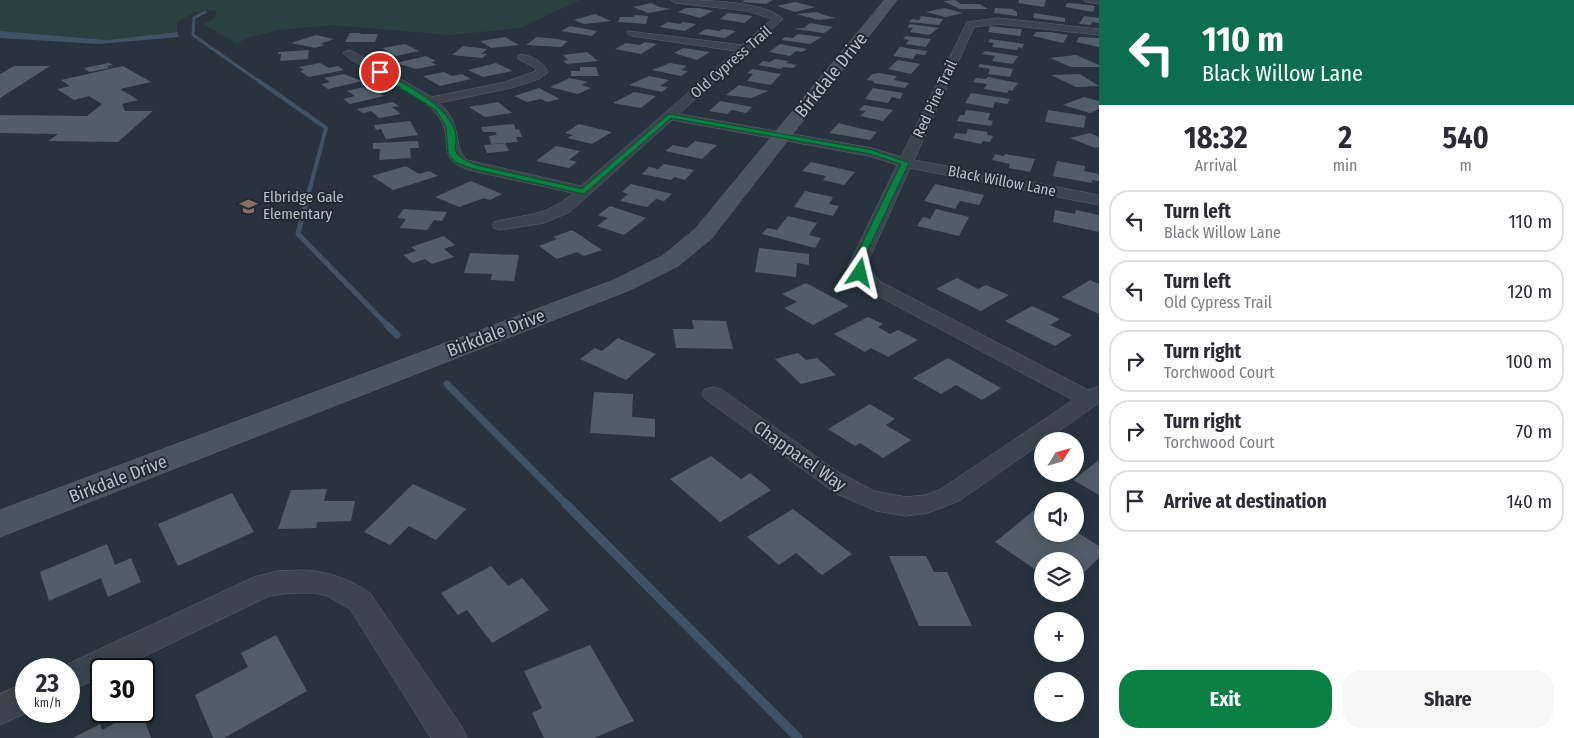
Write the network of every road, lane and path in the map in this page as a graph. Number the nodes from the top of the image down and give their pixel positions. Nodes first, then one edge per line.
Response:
1 (676, 0) edge
2 (891, 0) edge
3 (1089, 0) edge
4 (1099, 1) edge
5 (1099, 32) edge
6 (632, 33) dead end
7 (745, 49) junction
8 (348, 53) dead end
9 (522, 57) dead end
10 (428, 101) junction
11 (666, 119) junction
12 (778, 140) junction
13 (905, 163) junction
14 (584, 192) junction
15 (1099, 200) edge
16 (500, 224) dead end
17 (713, 394) dead end
18 (1094, 395) edge
19 (0, 524) edge
20 (80, 672) edge
21 (15, 703) edge
22 (0, 710) edge
23 (450, 738) edge

1 - 7 street, Old Cypress Trail
2 - 12 street, Birkdale Drive
3 - 4 street
5 - 13 street, Red Pine Trail
6 - 7 street
7 - 11 street, Old Cypress Trail
8 - 10 street
9 - 10 street
10 - 14 street
11 - 12 street, Black Willow Lane
11 - 14 street, Old Cypress Trail
12 - 13 street, Black Willow Lane
12 - 19 street, Birkdale Drive
13 - 15 street, Black Willow Lane
13 - 18 street, Red Pine Trail
14 - 16 street, Old Cypress Trail
17 - 18 street, Chapparel Way
20 - 23 street
21 - 22 street

